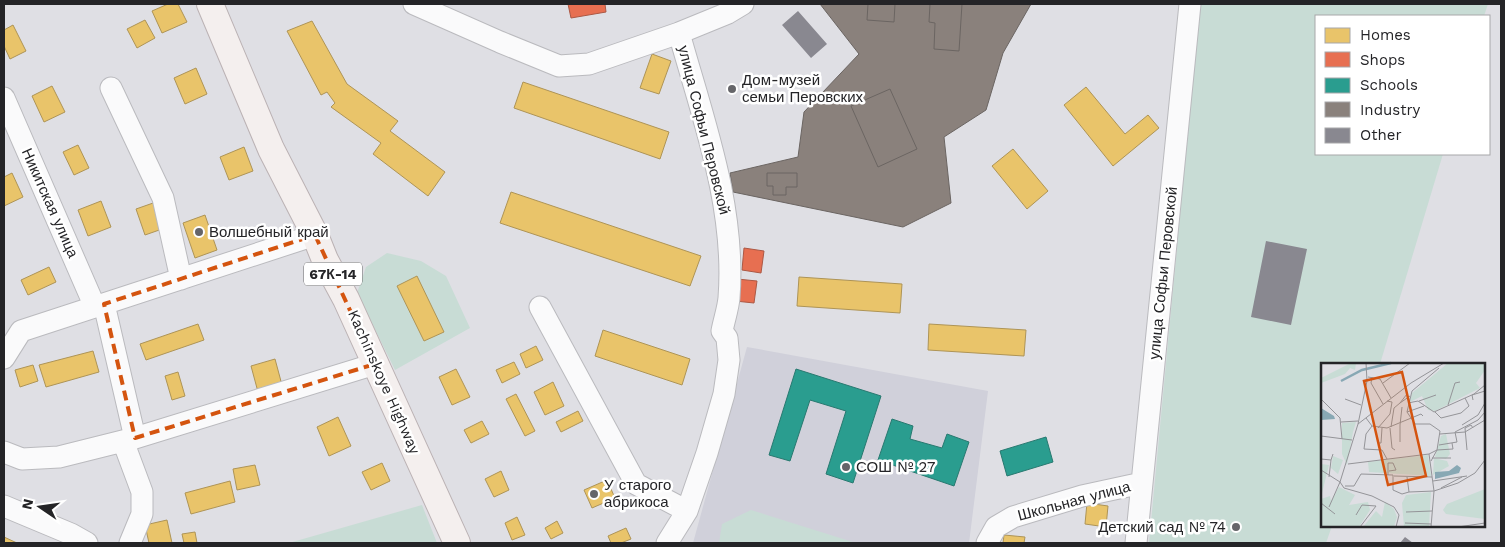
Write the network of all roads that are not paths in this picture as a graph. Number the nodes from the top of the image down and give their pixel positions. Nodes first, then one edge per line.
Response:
1 (210, 4) edge
2 (414, 4) edge
3 (743, 4) edge
4 (1190, 4) edge
5 (444, 10) edge
6 (679, 33) junction
7 (111, 88) dead end
8 (4, 98) edge
9 (315, 235) junction
10 (181, 279) junction
11 (100, 306) junction
12 (540, 307) dead end
13 (4, 358) edge
14 (375, 364) junction
15 (129, 439) junction
16 (4, 452) edge
17 (1142, 483) junction
18 (4, 506) edge
19 (687, 511) junction
20 (87, 543) edge
21 (130, 543) edge
22 (457, 543) edge
23 (668, 543) edge
24 (987, 543) edge
25 (1136, 543) edge

1 - 9 main road, Kachinskoye Highway / 67К-14
2 - 5 street, улица Софьи Перовской
3 - 6 street, улица Софьи Перовской
4 - 17 street, улица Софьи Перовской
5 - 6 street, улица Софьи Перовской
6 - 19 street, улица Софьи Перовской
7 - 10 street
8 - 11 street, Никитская улица
9 - 10 street
9 - 14 main road, Kachinskoye Highway / 67К-14
10 - 11 street
11 - 13 street
11 - 15 street, Никитская улица
12 - 19 street
14 - 15 street
14 - 22 main road, Kachinskoye Highway / 67К-14
15 - 16 street
15 - 21 street, Никитская улица
17 - 24 street, Школьная улица
17 - 25 street, улица Софьи Перовской
18 - 20 street
19 - 23 street, улица Софьи Перовской

